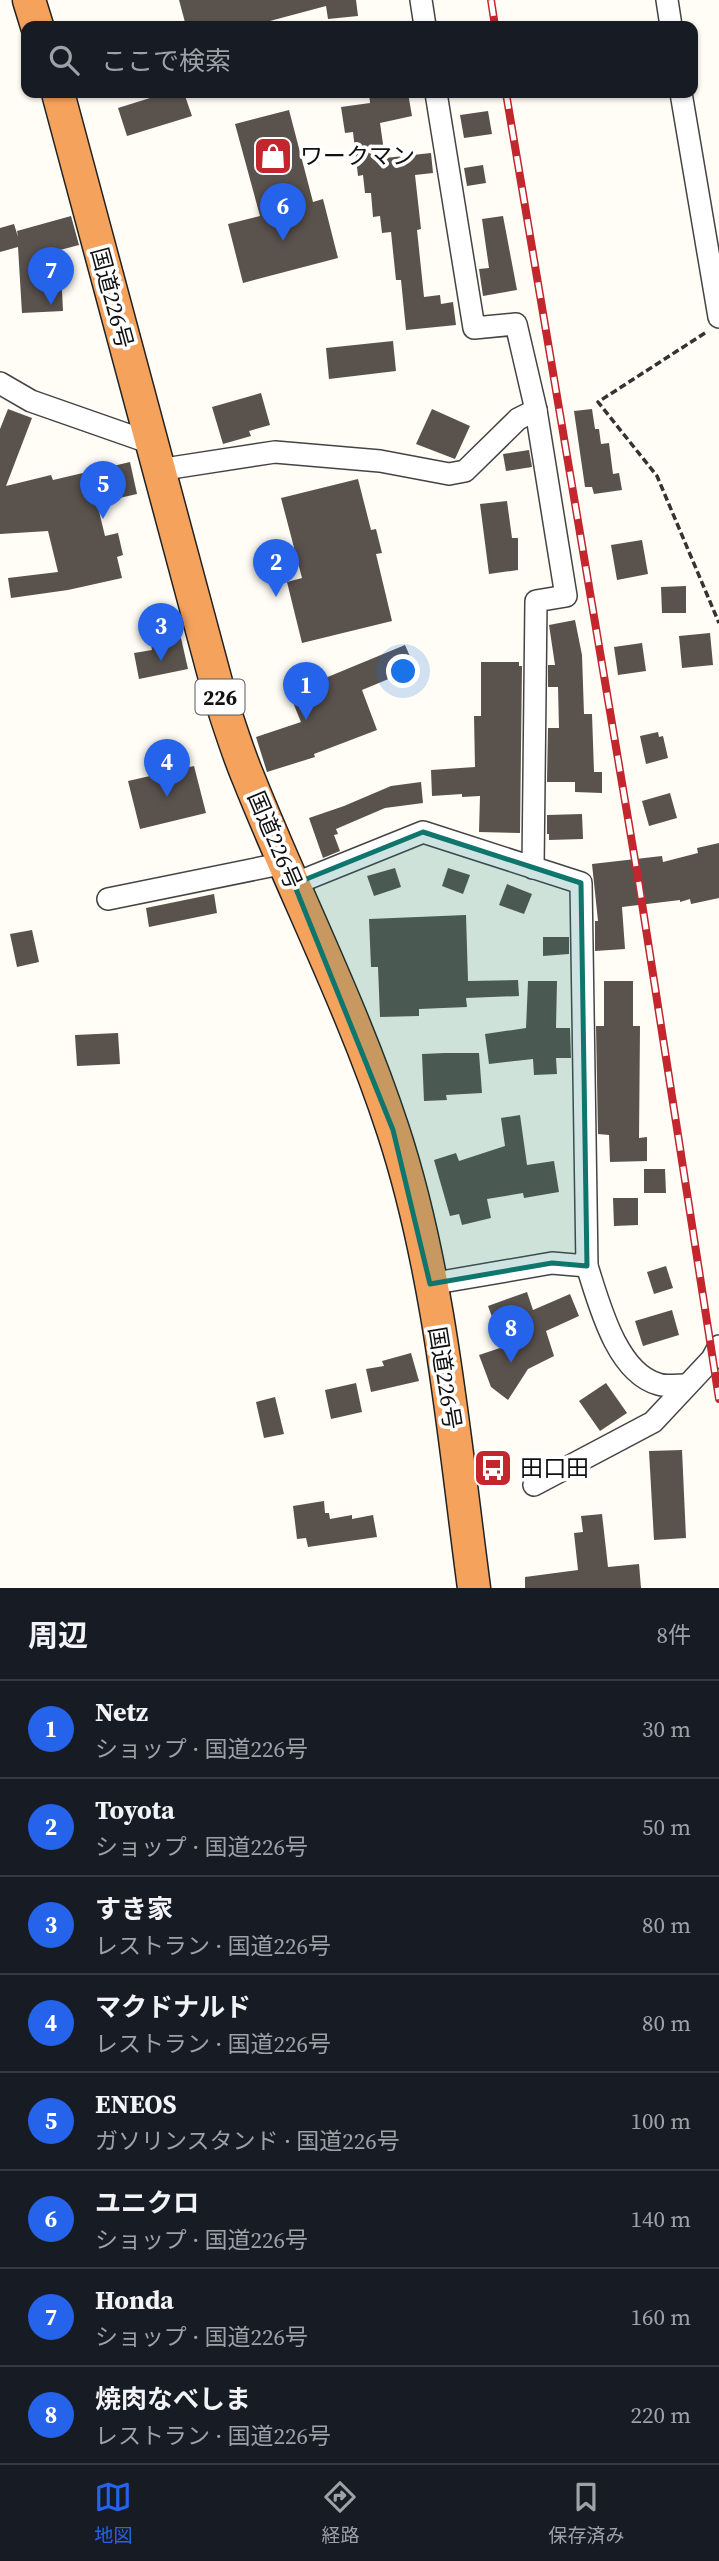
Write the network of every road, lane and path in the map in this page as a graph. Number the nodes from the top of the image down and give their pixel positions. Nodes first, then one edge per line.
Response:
1 (29, 0) edge
2 (421, 0) edge
3 (667, 0) edge
4 (35, 21) edge
5 (424, 21) edge
6 (670, 21) edge
7 (59, 98) edge
8 (437, 98) edge
9 (682, 98) edge
10 (713, 324) edge
11 (0, 383) edge
12 (536, 410) junction
13 (154, 457) junction
14 (719, 624) edge
15 (533, 868) junction
16 (289, 874) junction
17 (108, 899) dead end
18 (587, 1266) junction
19 (430, 1284) junction
20 (719, 1346) edge
21 (685, 1385) junction
22 (534, 1485) dead end
23 (474, 1588) edge

1 - 4 highway
2 - 5 street
3 - 6 street
7 - 13 highway, 国道226号 / 226
8 - 12 street
9 - 10 street
10 - 14 path
11 - 13 street
12 - 13 street
12 - 15 street
13 - 16 highway, 国道226号 / 226
15 - 16 street
15 - 18 street
16 - 17 street
16 - 19 highway, 国道226号 / 226
18 - 19 street
18 - 21 street
19 - 23 highway, 国道226号 / 226
20 - 21 street
21 - 22 street

